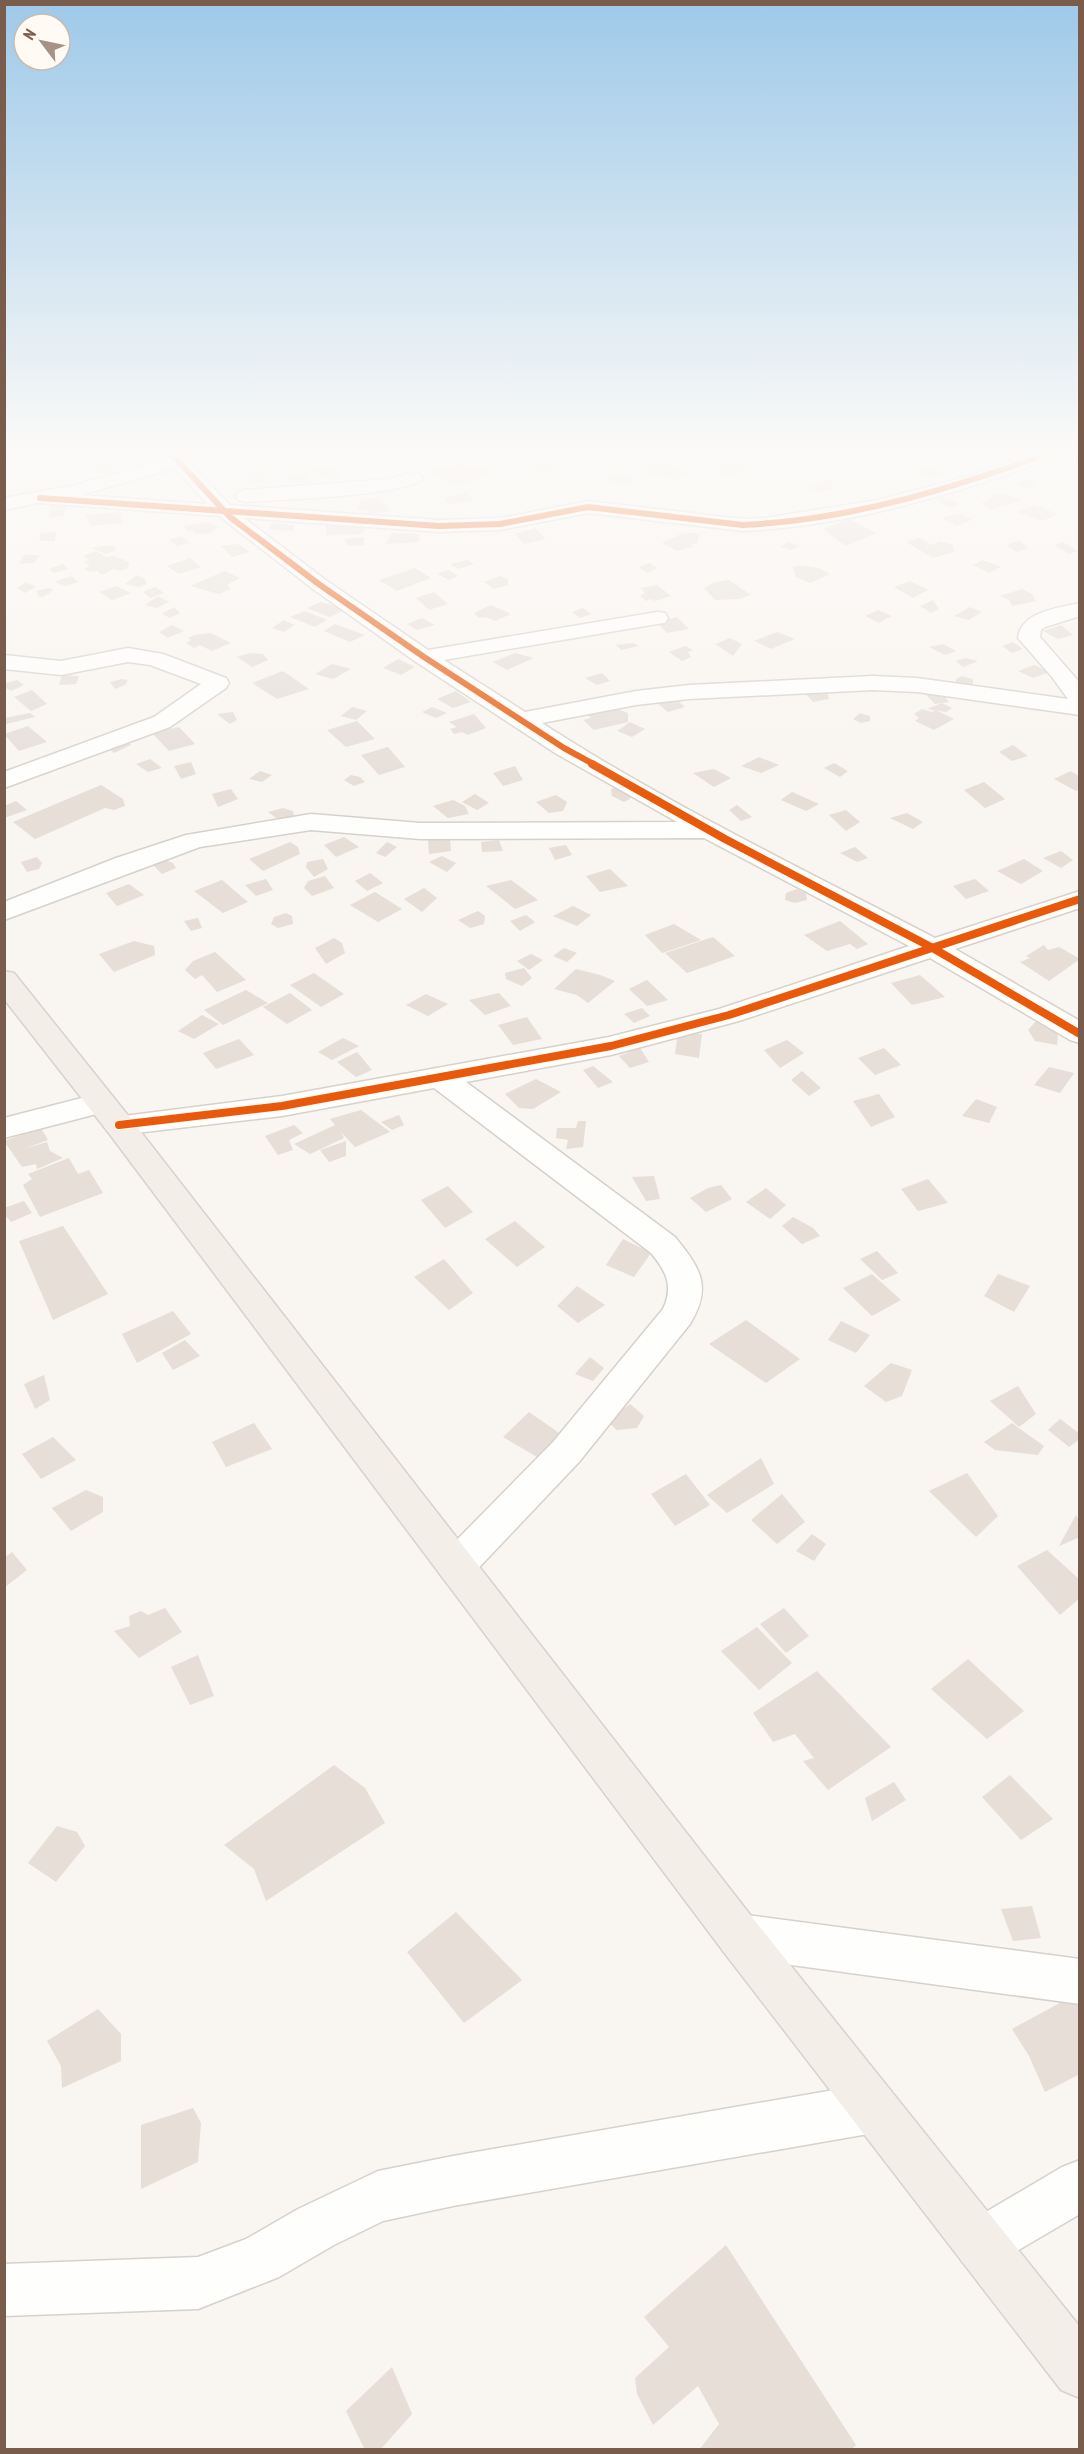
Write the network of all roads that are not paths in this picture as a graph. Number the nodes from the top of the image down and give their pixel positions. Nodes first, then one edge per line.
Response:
1 (294, 564) edge
2 (1080, 609) edge
3 (657, 618) dead end
4 (424, 657) junction
5 (4, 662) edge
6 (1080, 700) edge
7 (1080, 708) edge
8 (521, 720) junction
9 (4, 781) edge
10 (709, 830) junction
11 (1080, 899) edge
12 (4, 912) edge
13 (931, 947) junction
14 (4, 979) edge
15 (1080, 1034) edge
16 (441, 1078) junction
17 (110, 1114) junction
18 (4, 1128) edge
19 (456, 1566) junction
20 (739, 1936) junction
21 (1080, 1982) edge
22 (874, 2108) junction
23 (1080, 2185) edge
24 (980, 2244) junction
25 (4, 2290) edge
26 (1080, 2371) edge

1 - 4 street
2 - 6 street
3 - 4 street
4 - 8 street
5 - 9 street
7 - 8 street
8 - 10 street
10 - 12 street
10 - 13 street
11 - 13 street
13 - 15 street
13 - 16 street
14 - 17 main road
16 - 17 street
16 - 19 street
17 - 18 street
17 - 19 main road
19 - 20 main road
20 - 21 street
20 - 22 main road
22 - 24 main road
22 - 25 street
23 - 24 street
24 - 26 main road

